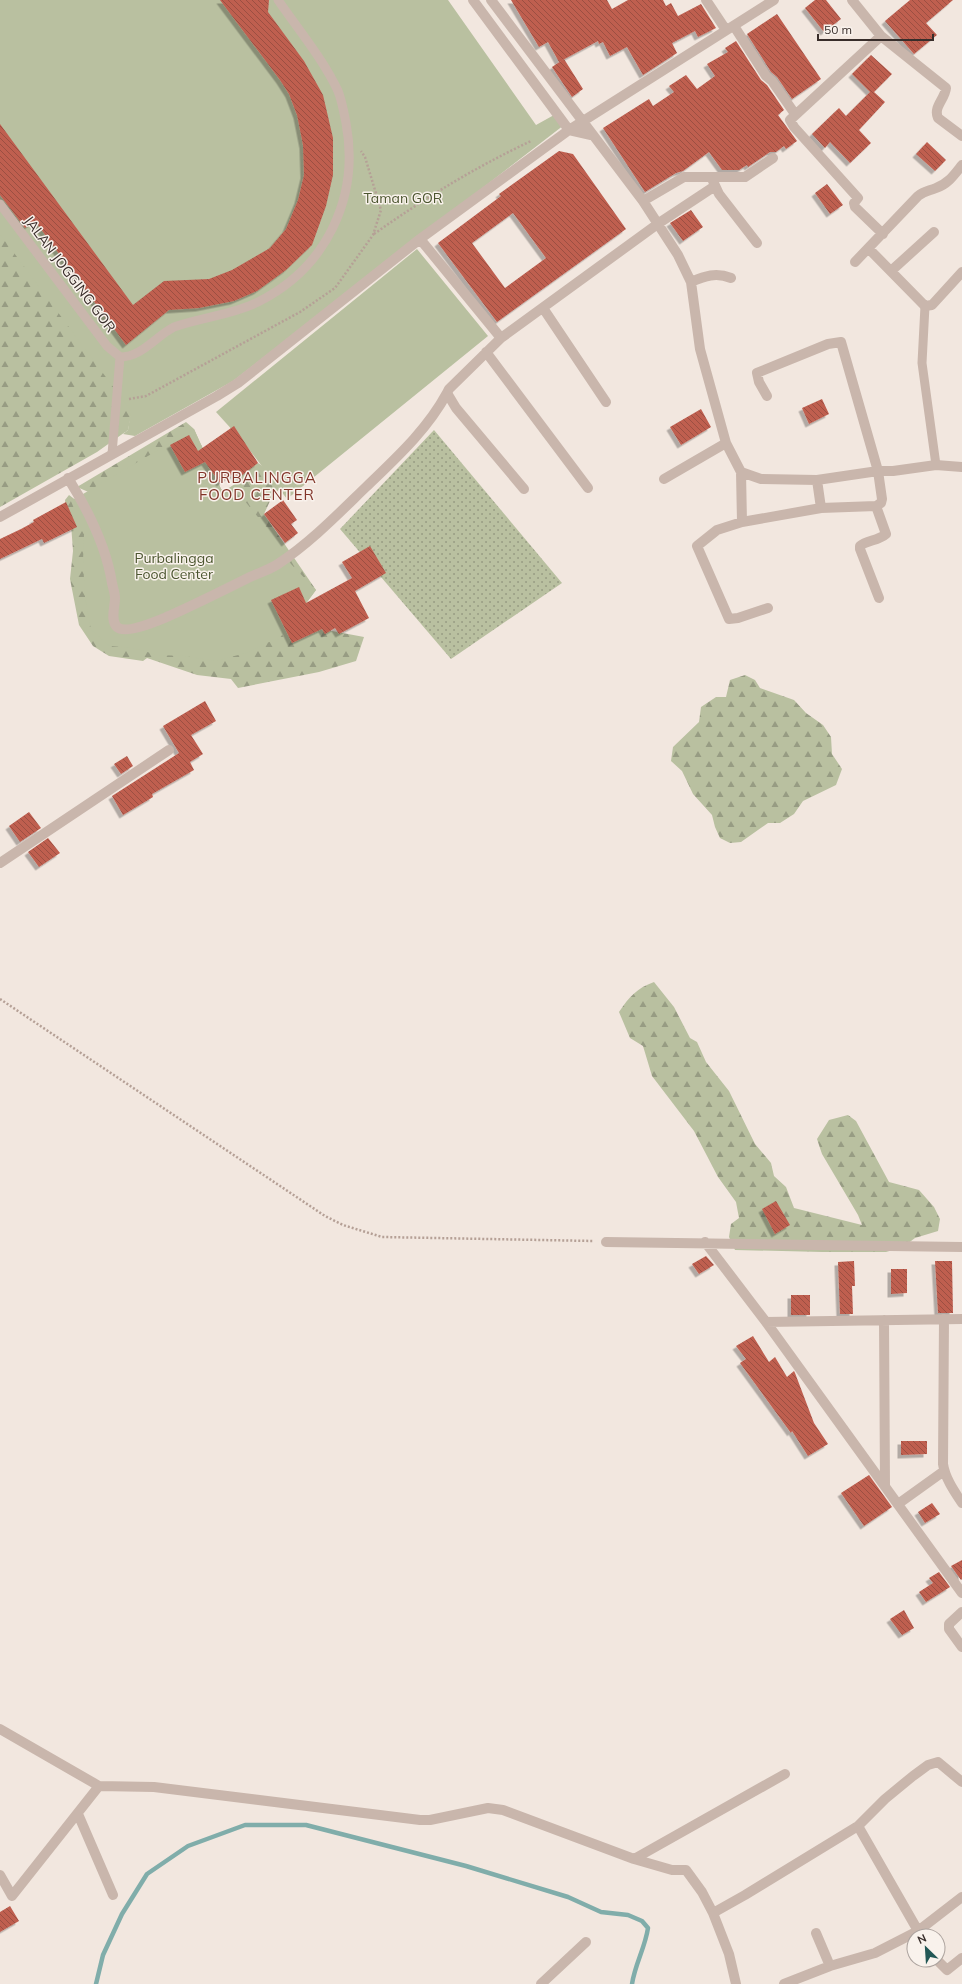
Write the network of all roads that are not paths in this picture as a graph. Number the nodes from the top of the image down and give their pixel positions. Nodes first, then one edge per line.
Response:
1 (278, 0) edge
2 (473, 0) edge
3 (706, 0) edge
4 (774, 0) edge
5 (852, 0) edge
6 (494, 1) edge
7 (730, 28) junction
8 (881, 36) junction
9 (795, 114) junction
10 (582, 122) junction
11 (569, 130) junction
12 (591, 135) junction
13 (962, 136) edge
14 (773, 158) dead end
15 (962, 165) edge
16 (714, 181) junction
17 (643, 201) junction
18 (0, 204) edge
19 (659, 223) junction
20 (934, 232) dead end
21 (883, 234) junction
22 (420, 239) junction
23 (757, 243) dead end
24 (869, 249) junction
25 (855, 262) dead end
26 (891, 271) junction
27 (962, 272) edge
28 (731, 278) dead end
29 (691, 282) junction
30 (924, 306) junction
31 (543, 308) junction
32 (501, 338) junction
33 (486, 352) junction
34 (120, 357) junction
35 (447, 393) junction
36 (767, 396) dead end
37 (606, 402) dead end
38 (726, 443) junction
39 (112, 454) junction
40 (936, 466) junction
41 (962, 467) edge
42 (741, 472) junction
43 (878, 473) junction
44 (68, 478) junction
45 (664, 479) dead end
46 (817, 484) junction
47 (524, 488) dead end
48 (588, 488) dead end
49 (879, 502) junction
50 (821, 504) junction
51 (741, 516) junction
52 (0, 517) edge
53 (879, 598) dead end
54 (768, 608) dead end
55 (169, 750) dead end
56 (0, 863) edge
57 (606, 1242) road end
58 (705, 1242) junction
59 (962, 1247) edge
60 (944, 1319) junction
61 (962, 1319) edge
62 (884, 1320) junction
63 (766, 1322) junction
64 (944, 1471) junction
65 (885, 1486) junction
66 (962, 1503) edge
67 (898, 1504) junction
68 (962, 1593) edge
69 (962, 1612) edge
70 (962, 1647) edge
71 (0, 1729) edge
72 (785, 1774) dead end
73 (962, 1782) edge
74 (99, 1786) junction
75 (78, 1814) junction
76 (858, 1826) junction
77 (634, 1859) junction
78 (0, 1875) edge
79 (113, 1895) dead end
80 (962, 1897) edge
81 (713, 1913) junction
82 (916, 1928) edge
83 (926, 1928) edge
84 (816, 1932) dead end
85 (906, 1940) edge
86 (586, 1942) dead end
87 (962, 1958) edge
88 (830, 1966) junction
89 (945, 1968) edge
90 (541, 1984) edge
91 (736, 1984) edge
92 (784, 1984) edge

1 - 34 lane
2 - 11 street
3 - 7 street
4 - 7 street
5 - 8 street
6 - 10 street
7 - 9 street
7 - 10 street
8 - 9 street
8 - 13 street
9 - 21 street
10 - 11 street
10 - 12 street
11 - 12 street
11 - 22 street
12 - 17 street
14 - 16 street
15 - 21 street
16 - 17 street
16 - 19 street
16 - 23 street
17 - 19 street
18 - 34 lane, JALAN JOGGING GOR
19 - 29 street
19 - 31 street
20 - 26 street
21 - 24 street
22 - 32 street
22 - 39 street
24 - 25 street
24 - 26 street
26 - 30 street
27 - 30 street
28 - 29 street
29 - 38 street
30 - 40 lane
31 - 32 street
31 - 37 street
32 - 33 street
33 - 35 street
33 - 48 street
34 - 39 lane
35 - 44 street
35 - 47 street
36 - 43 street
38 - 42 street
38 - 45 street
39 - 44 street
40 - 41 street
40 - 43 street
42 - 46 street
42 - 51 street
43 - 46 street
43 - 49 street
44 - 52 street
46 - 50 street
49 - 50 street
49 - 53 street
50 - 51 street
51 - 54 street
55 - 56 street
57 - 58 street
58 - 59 street
58 - 63 street
60 - 61 street
60 - 62 street
60 - 64 street
62 - 63 street
62 - 65 street
63 - 65 street
64 - 66 street
64 - 67 street
65 - 67 street
67 - 68 street
69 - 70 street
71 - 74 street
72 - 77 street
73 - 76 street
74 - 75 street
74 - 77 street
75 - 78 street
75 - 79 street
76 - 81 street
76 - 82 street
77 - 81 street
80 - 83 street
81 - 91 street
84 - 88 street
85 - 88 street
86 - 90 street
87 - 89 street
88 - 92 street

